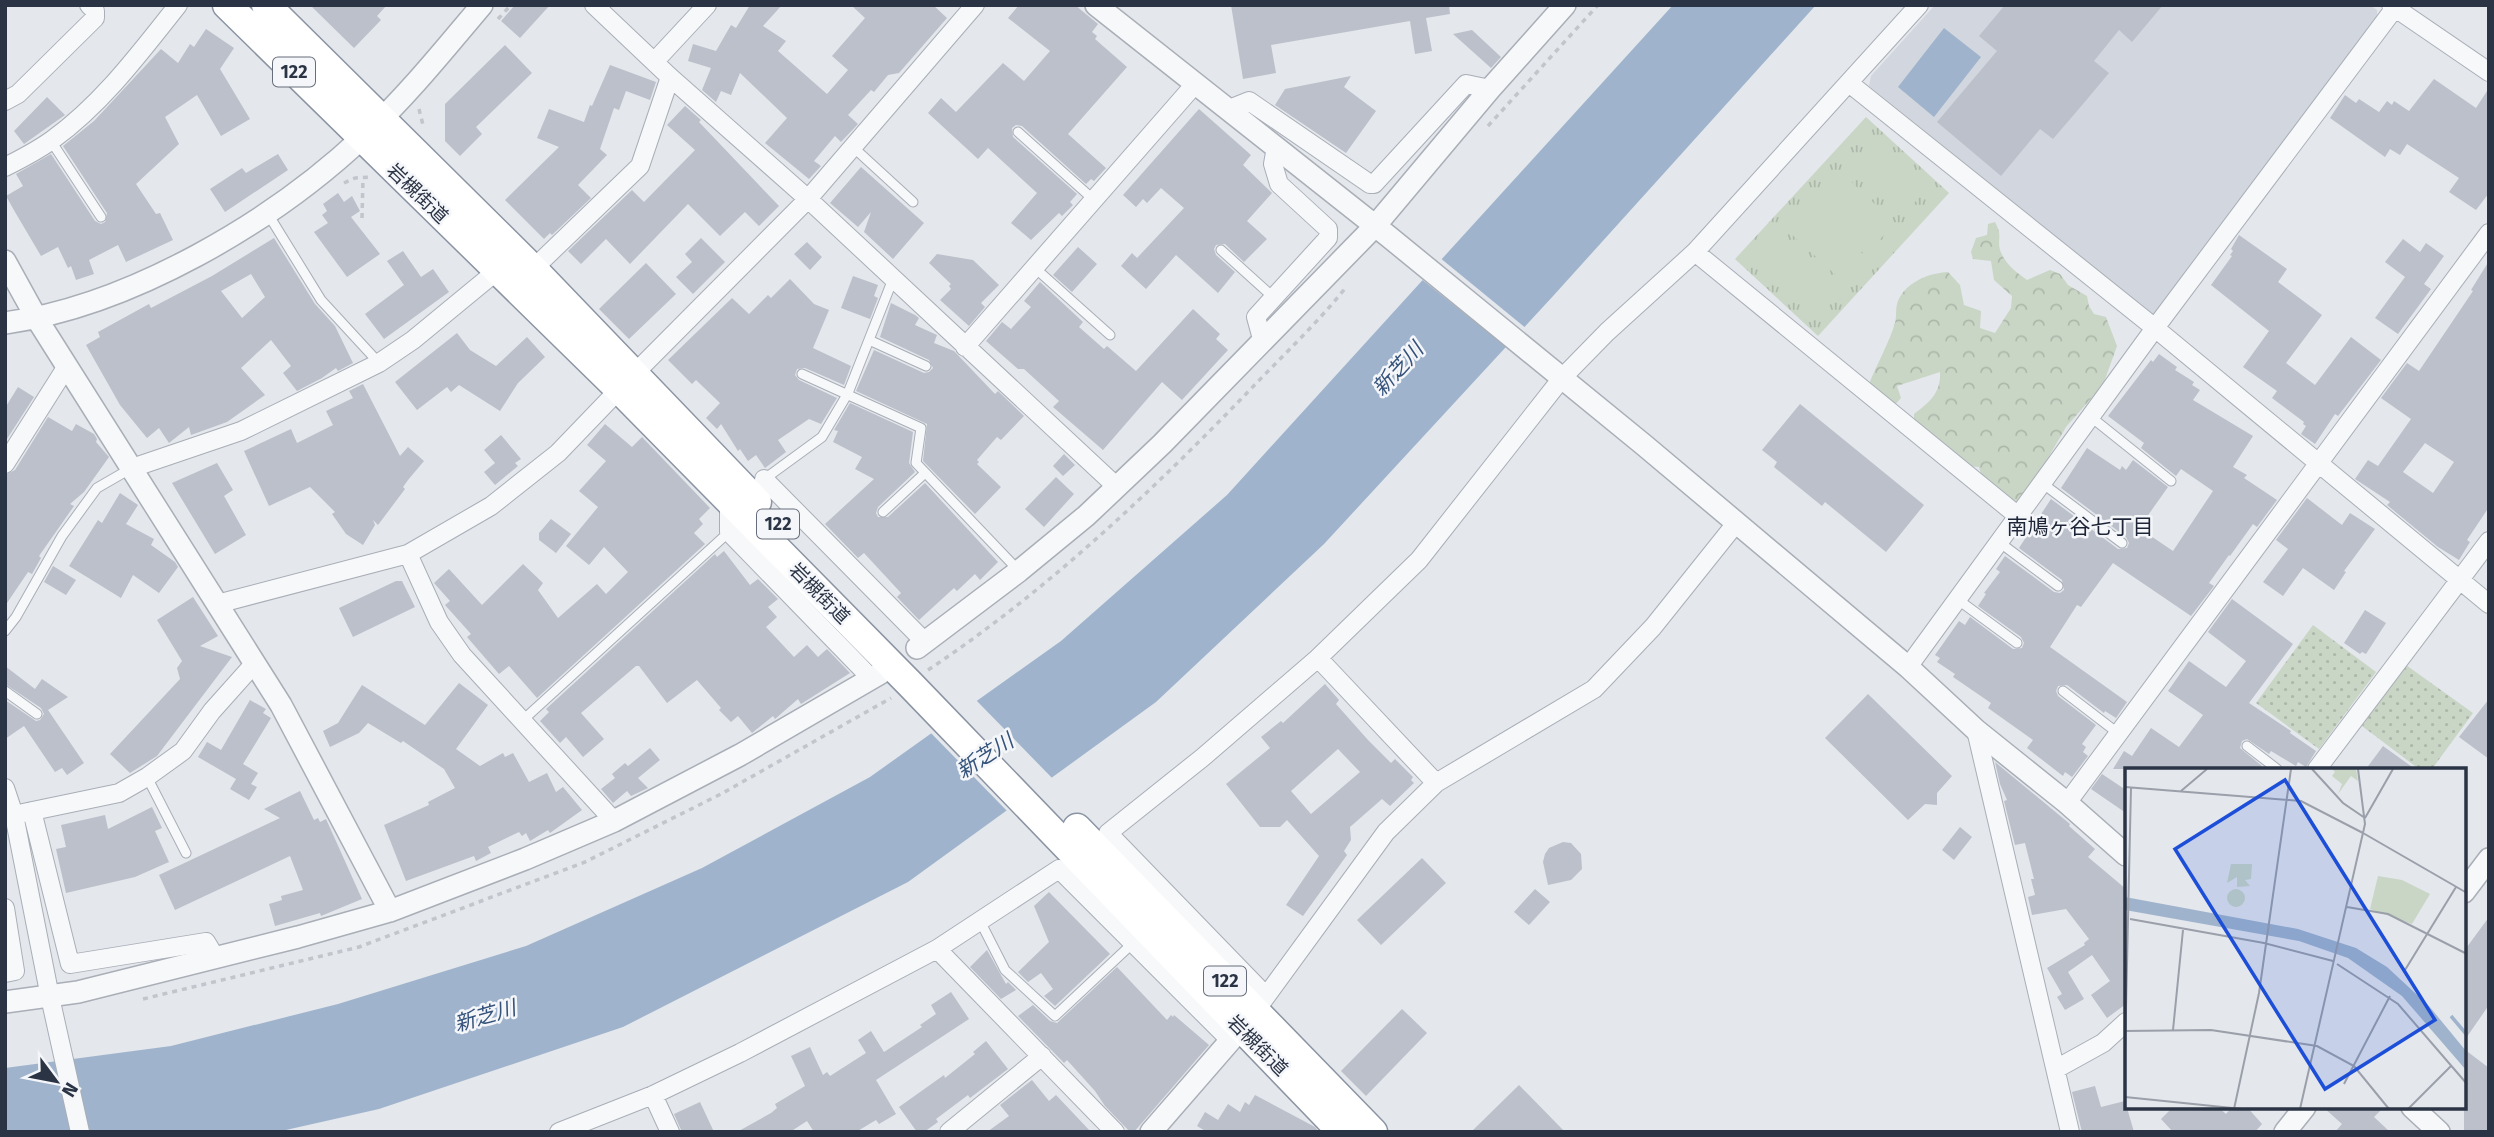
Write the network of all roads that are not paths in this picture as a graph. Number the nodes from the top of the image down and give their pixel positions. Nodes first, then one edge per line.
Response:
1 (89, 5) edge
2 (178, 5) edge
3 (227, 5) edge
4 (266, 5) edge
5 (482, 5) edge
6 (594, 5) edge
7 (707, 5) edge
8 (975, 5) edge
9 (1096, 5) edge
10 (1565, 5) edge
11 (1919, 5) edge
12 (2394, 6) edge
13 (654, 62) junction
14 (2489, 72) edge
15 (670, 78) junction
16 (1196, 83) junction
17 (1849, 83) junction
18 (1490, 89) junction
19 (5, 101) edge
20 (1229, 109) junction
21 (382, 119) junction
22 (1018, 132) dead end
23 (361, 139) junction
24 (51, 141) junction
25 (853, 147) junction
26 (1276, 147) junction
27 (5, 167) edge
28 (808, 199) junction
29 (1094, 200) junction
30 (913, 202) dead end
31 (268, 213) junction
32 (101, 217) dead end
33 (1382, 231) junction
34 (2489, 233) edge
35 (1221, 250) dead end
36 (1695, 252) junction
37 (5, 261) edge
38 (1035, 268) junction
39 (533, 269) junction
40 (498, 270) junction
41 (892, 279) junction
42 (1274, 298) junction
43 (37, 318) junction
44 (5, 323) edge
45 (2155, 328) junction
46 (1110, 335) dead end
47 (1262, 339) junction
48 (869, 340) junction
49 (965, 347) junction
50 (379, 363) junction
51 (67, 366) junction
52 (926, 366) dead end
53 (802, 374) dead end
54 (1558, 374) junction
55 (627, 382) junction
56 (848, 393) junction
57 (2091, 417) junction
58 (5, 464) edge
59 (2318, 464) junction
60 (132, 468) junction
61 (925, 473) junction
62 (2171, 481) dead end
63 (2042, 483) junction
64 (1117, 487) junction
65 (746, 490) junction
66 (883, 512) dead end
67 (2018, 516) junction
68 (1737, 522) junction
69 (729, 532) junction
70 (1999, 541) junction
71 (2489, 541) edge
72 (2122, 543) dead end
73 (408, 554) junction
74 (1019, 571) junction
75 (2459, 580) junction
76 (2058, 586) dead end
77 (1957, 599) junction
78 (218, 604) junction
79 (2489, 604) edge
80 (5, 631) edge
81 (2017, 643) dead end
82 (1318, 658) junction
83 (919, 662) junction
84 (254, 664) junction
85 (1908, 667) junction
86 (876, 676) joint
87 (5, 691) edge
88 (2063, 691) dead end
89 (37, 713) dead end
90 (523, 720) junction
91 (1976, 730) junction
92 (2119, 734) junction
93 (2247, 746) dead end
94 (2276, 768) edge
95 (2318, 768) edge
96 (147, 777) junction
97 (1436, 783) junction
98 (5, 788) edge
99 (2067, 803) junction
100 (32, 811) junction
101 (10, 815) edge
102 (614, 821) junction
103 (187, 853) dead end
104 (2125, 854) edge
105 (2489, 859) edge
106 (2466, 889) edge
107 (5, 908) edge
108 (390, 911) junction
109 (980, 921) junction
110 (1133, 943) junction
111 (937, 949) junction
112 (215, 957) junction
113 (5, 973) edge
114 (50, 997) junction
115 (5, 1002) edge
116 (1249, 1019) junction
117 (2125, 1023) edge
118 (1042, 1056) junction
119 (2056, 1069) junction
120 (653, 1095) junction
121 (2303, 1109) edge
122 (2414, 1109) edge
123 (80, 1132) edge
124 (559, 1132) edge
125 (670, 1132) edge
126 (949, 1132) edge
127 (1115, 1132) edge
128 (1151, 1132) edge
129 (1342, 1132) edge
130 (1373, 1132) edge
131 (2070, 1132) edge
132 (2285, 1132) edge
133 (2439, 1132) edge

1 - 19 street
2 - 24 street
3 - 23 highway, 岩槻街道 / 122
4 - 21 highway, 岩槻街道 / 122
5 - 21 street
6 - 13 street
7 - 13 street
8 - 25 street
9 - 16 street
10 - 18 street
11 - 17 street
12 - 14 street
12 - 45 street
13 - 15 street
15 - 28 street
15 - 39 street
16 - 20 street
16 - 29 street
17 - 36 street
17 - 45 street
18 - 20 street
18 - 33 street
20 - 26 street
21 - 23 street
21 - 39 highway, 岩槻街道 / 122
22 - 29 lane
23 - 31 street
23 - 40 highway, 岩槻街道 / 122
24 - 27 street
24 - 32 lane
25 - 28 street
25 - 30 lane
26 - 33 street
26 - 42 street
28 - 41 street
28 - 55 street
29 - 38 street
31 - 43 street
31 - 50 lane
33 - 47 street
33 - 54 street
34 - 59 street
35 - 42 lane
36 - 54 street
36 - 67 street
37 - 43 street
38 - 46 lane
38 - 49 street
39 - 55 highway, 岩槻街道 / 122
40 - 50 street
40 - 55 highway, 岩槻街道 / 122
41 - 48 lane
41 - 49 street
42 - 47 street
43 - 44 street
43 - 51 street
45 - 57 street
45 - 59 street
47 - 64 street
48 - 52 lane
48 - 56 lane
49 - 64 street
50 - 60 street
51 - 58 street
51 - 60 street
53 - 56 lane
54 - 68 street
54 - 82 street
55 - 65 highway, 岩槻街道 / 122
55 - 73 street
56 - 61 lane
56 - 65 lane
57 - 62 lane
57 - 63 street
59 - 75 street
59 - 92 street
60 - 78 street
60 - 80 lane
61 - 66 lane
61 - 74 lane
63 - 67 street
63 - 72 lane
64 - 74 street
65 - 69 street
65 - 83 highway, 岩槻街道 / 122
65 - 83 street
67 - 70 street
68 - 85 street
68 - 97 street
69 - 86 street
69 - 90 lane
70 - 76 lane
70 - 77 street
71 - 75 street
73 - 78 street
73 - 90 street
74 - 83 street
75 - 79 street
75 - 95 street
77 - 81 lane
77 - 85 street
78 - 84 street
82 - 97 street
82 - 116 street
83 - 116 highway, 岩槻街道 / 122
84 - 96 street
84 - 108 street
85 - 91 street
86 - 102 street
87 - 89 lane
88 - 92 lane
90 - 102 street
91 - 99 street
91 - 119 street
92 - 99 street
93 - 94 lane
96 - 100 street
96 - 103 lane
97 - 116 street
98 - 101 street
99 - 104 street
100 - 101 street
100 - 112 street
101 - 114 street
102 - 108 street
105 - 106 street
107 - 113 street
108 - 112 street
109 - 110 street
109 - 110 lane
109 - 111 street
110 - 116 street
111 - 118 street
111 - 120 street
112 - 114 street
114 - 115 street
114 - 123 street
116 - 128 street
116 - 129 highway, 岩槻街道 / 122
116 - 130 highway, 岩槻街道 / 122
117 - 119 street
118 - 126 street
118 - 127 street
119 - 131 street
120 - 124 street
120 - 125 street
121 - 132 street
122 - 133 street

